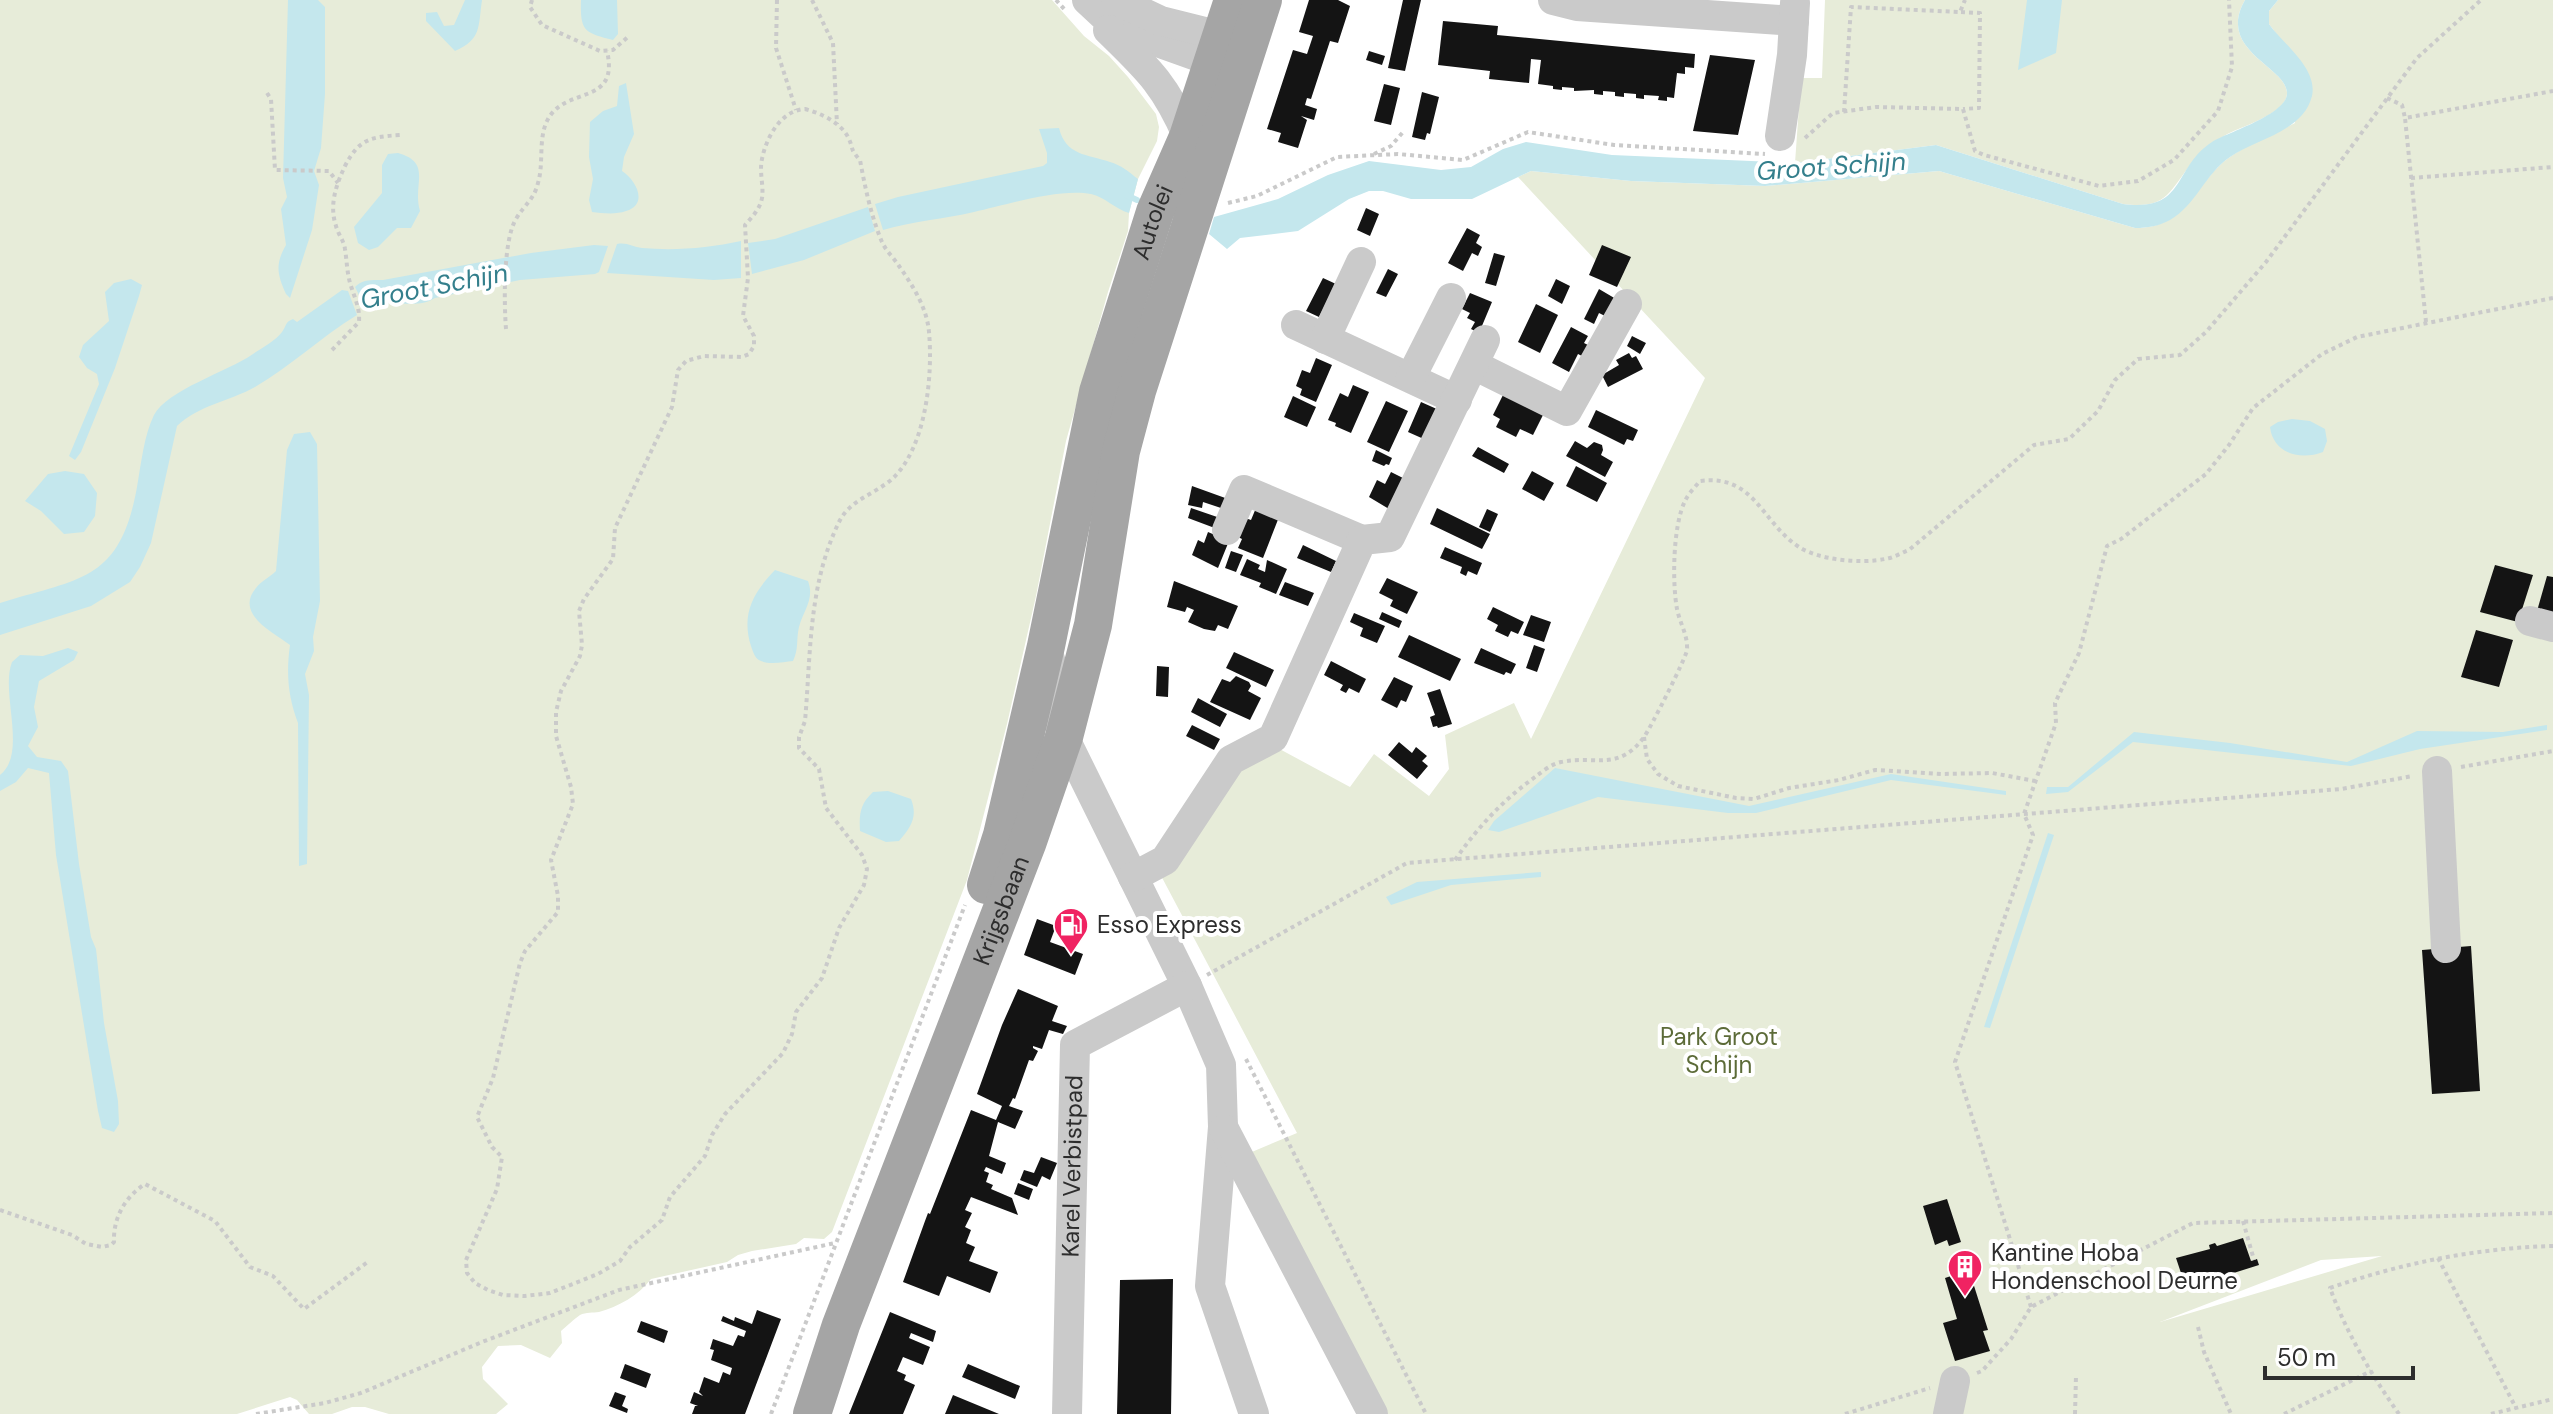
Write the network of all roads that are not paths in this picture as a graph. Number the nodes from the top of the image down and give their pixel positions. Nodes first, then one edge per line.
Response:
1 (1233, 0) edge
2 (1263, 0) edge
3 (1553, 0) edge
4 (1102, 5) edge
5 (1794, 10) edge
6 (1226, 52) junction
7 (1780, 136) dead end
8 (1188, 137) junction
9 (1361, 262) dead end
10 (1451, 298) dead end
11 (1627, 304) dead end
12 (1296, 325) dead end
13 (1325, 339) junction
14 (1411, 377) junction
15 (1137, 391) joint
16 (1457, 400) junction
17 (1085, 448) joint
18 (1227, 530) dead end
19 (1362, 540) junction
20 (1046, 646) junction
21 (1064, 737) junction
22 (2437, 771) road end
23 (1096, 801) junction
24 (1039, 810) junction
25 (1133, 877) junction
26 (2446, 948) dead end
27 (1187, 986) junction
28 (1223, 1127) junction
29 (1955, 1381) dead end
30 (788, 1414) edge
31 (812, 1414) edge
32 (1067, 1414) edge
33 (1254, 1414) edge
34 (1373, 1414) edge
35 (1948, 1414) edge

1 - 6 main road, Autolei
2 - 6 main road, Autolei
3 - 5 street
4 - 6 street
4 - 8 street
5 - 7 street
6 - 8 main road, Autolei
6 - 15 main road, Autolei
8 - 17 main road, Autolei
9 - 13 street
10 - 14 street
11 - 16 street
12 - 13 street
13 - 14 street
14 - 16 street
15 - 21 main road, Krijgsbaan
16 - 19 street
17 - 20 main road, Krijgsbaan
18 - 19 street
19 - 25 street
20 - 21 street
20 - 30 main road, Krijgsbaan
21 - 23 street
21 - 24 main road, Krijgsbaan
22 - 26 street
23 - 24 street
23 - 25 street
24 - 31 main road, Krijgsbaan
25 - 27 street
27 - 28 street
27 - 32 street, Karel Verbistpad
28 - 33 street
28 - 34 street
29 - 35 street

